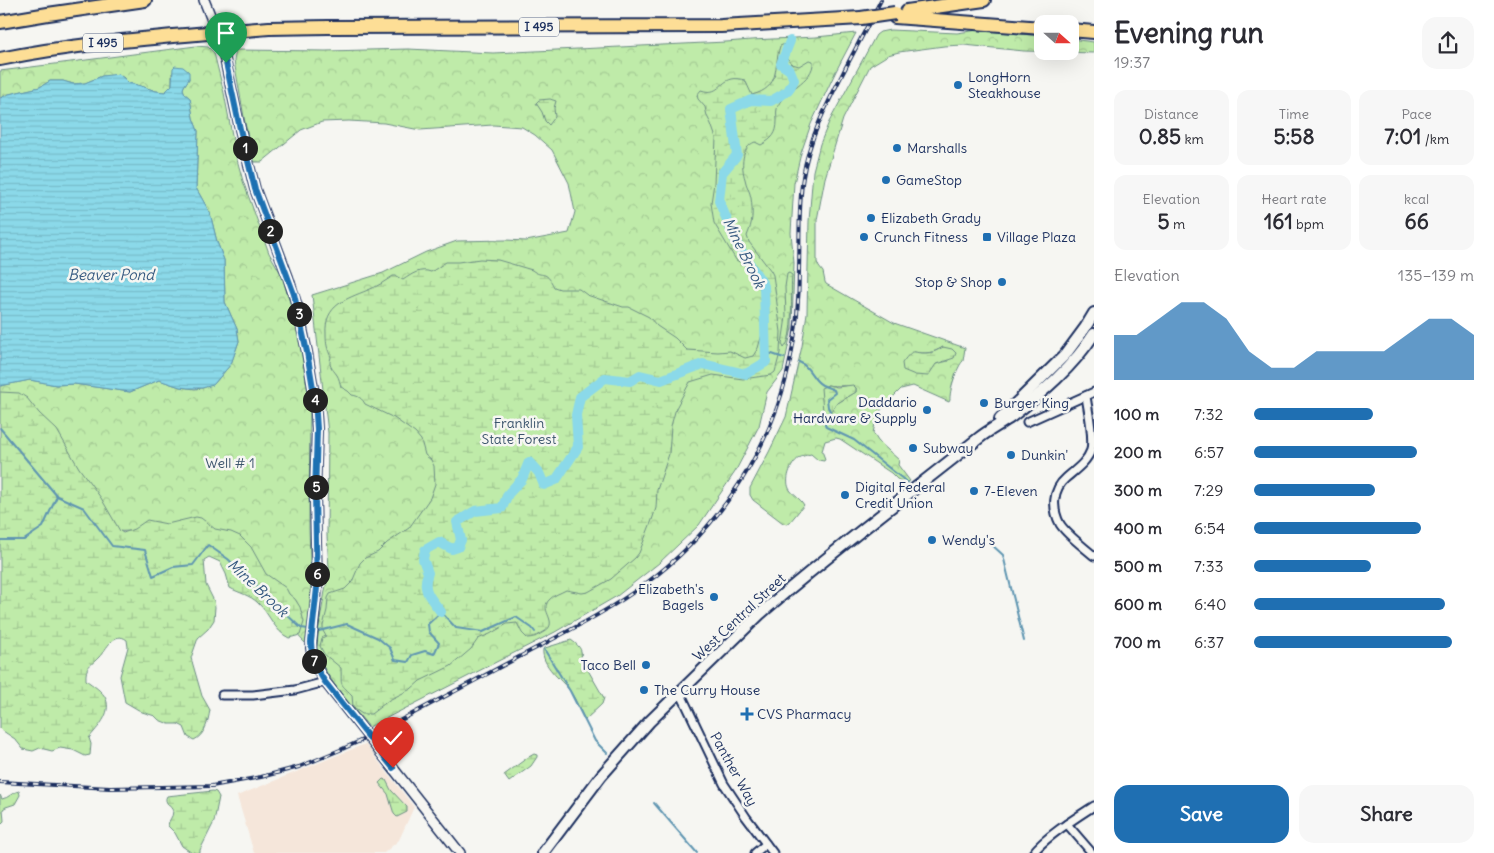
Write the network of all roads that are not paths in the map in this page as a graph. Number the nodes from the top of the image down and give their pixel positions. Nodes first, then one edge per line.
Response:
1 (145, 0) edge
2 (204, 0) edge
3 (984, 0) edge
4 (895, 15) junction
5 (0, 22) edge
6 (1034, 27) edge
7 (0, 59) edge
8 (1094, 313) edge
9 (1094, 334) edge
10 (1094, 392) edge
11 (1086, 396) junction
12 (1027, 422) dead end
13 (985, 434) junction
14 (1094, 556) edge
15 (325, 682) junction
16 (680, 692) junction
17 (222, 695) dead end
18 (1094, 806) edge
19 (1067, 824) junction
20 (766, 844) junction
21 (460, 853) edge
22 (543, 853) edge
23 (755, 853) edge
24 (773, 853) edge
25 (1033, 853) edge
26 (1092, 853) edge

1 - 5 highway
2 - 15 street
3 - 4 highway, I 495
4 - 6 highway
4 - 7 highway, I 495, bridge
8 - 13 main road, West Central Street
9 - 13 main road, West Central Street
10 - 11 street
11 - 12 street
11 - 14 street
13 - 16 main road, West Central Street
15 - 17 street
15 - 21 street
16 - 20 street, Panther Way
16 - 22 main road, West Central Street
18 - 19 street
19 - 25 street
19 - 26 street
20 - 23 street
20 - 24 street, Panther Way

